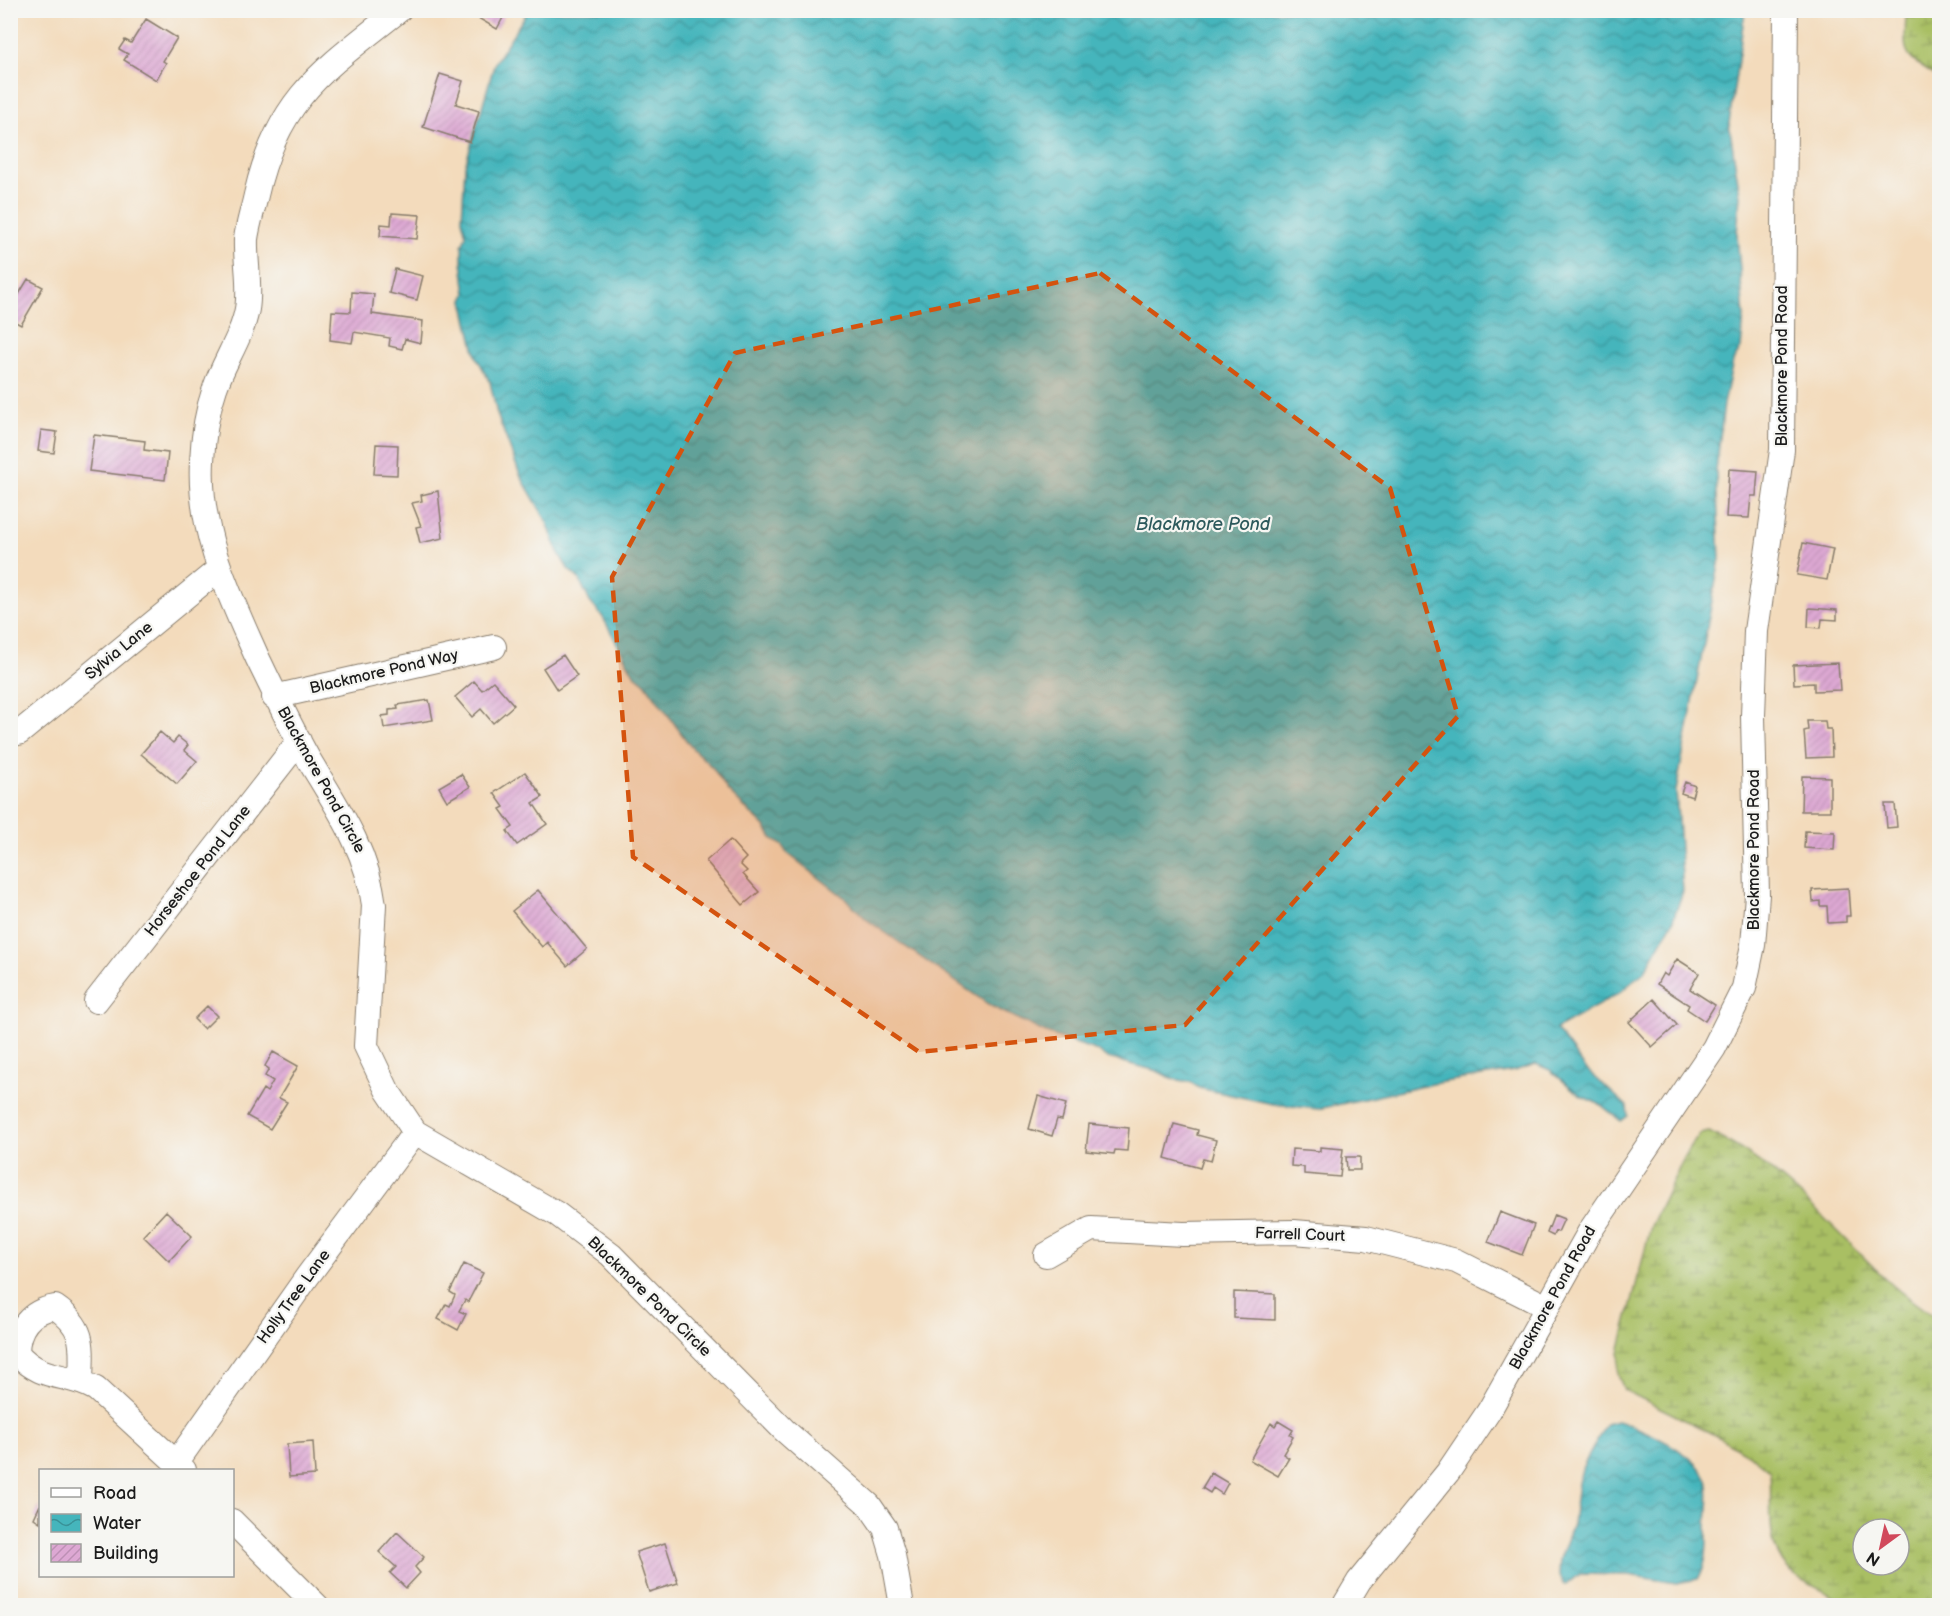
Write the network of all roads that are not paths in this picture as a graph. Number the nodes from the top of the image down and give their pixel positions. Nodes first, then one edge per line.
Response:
1 (399, 10) edge
2 (1786, 10) edge
3 (219, 569) junction
4 (494, 647) dead end
5 (274, 697) junction
6 (19, 733) dead end
7 (299, 741) junction
8 (96, 1001) dead end
9 (415, 1132) junction
10 (1046, 1255) dead end
11 (1547, 1307) junction
12 (81, 1380) dead end
13 (180, 1466) edge
14 (234, 1523) edge
15 (317, 1605) edge
16 (902, 1605) edge
17 (1344, 1605) edge

1 - 3 street, Blackmore Pond Circle
2 - 11 street, Blackmore Pond Road
3 - 5 street, Blackmore Pond Circle
3 - 6 street, Sylvia Lane
4 - 5 street, Blackmore Pond Way
5 - 7 street, Blackmore Pond Circle
7 - 8 street, Horseshoe Pond Lane
7 - 9 street, Blackmore Pond Circle
9 - 13 street, Holly Tree Lane
9 - 16 street, Blackmore Pond Circle
10 - 11 street, Farrell Court
11 - 17 street, Blackmore Pond Road
12 - 13 street, Holly Tree Lane
14 - 15 street

